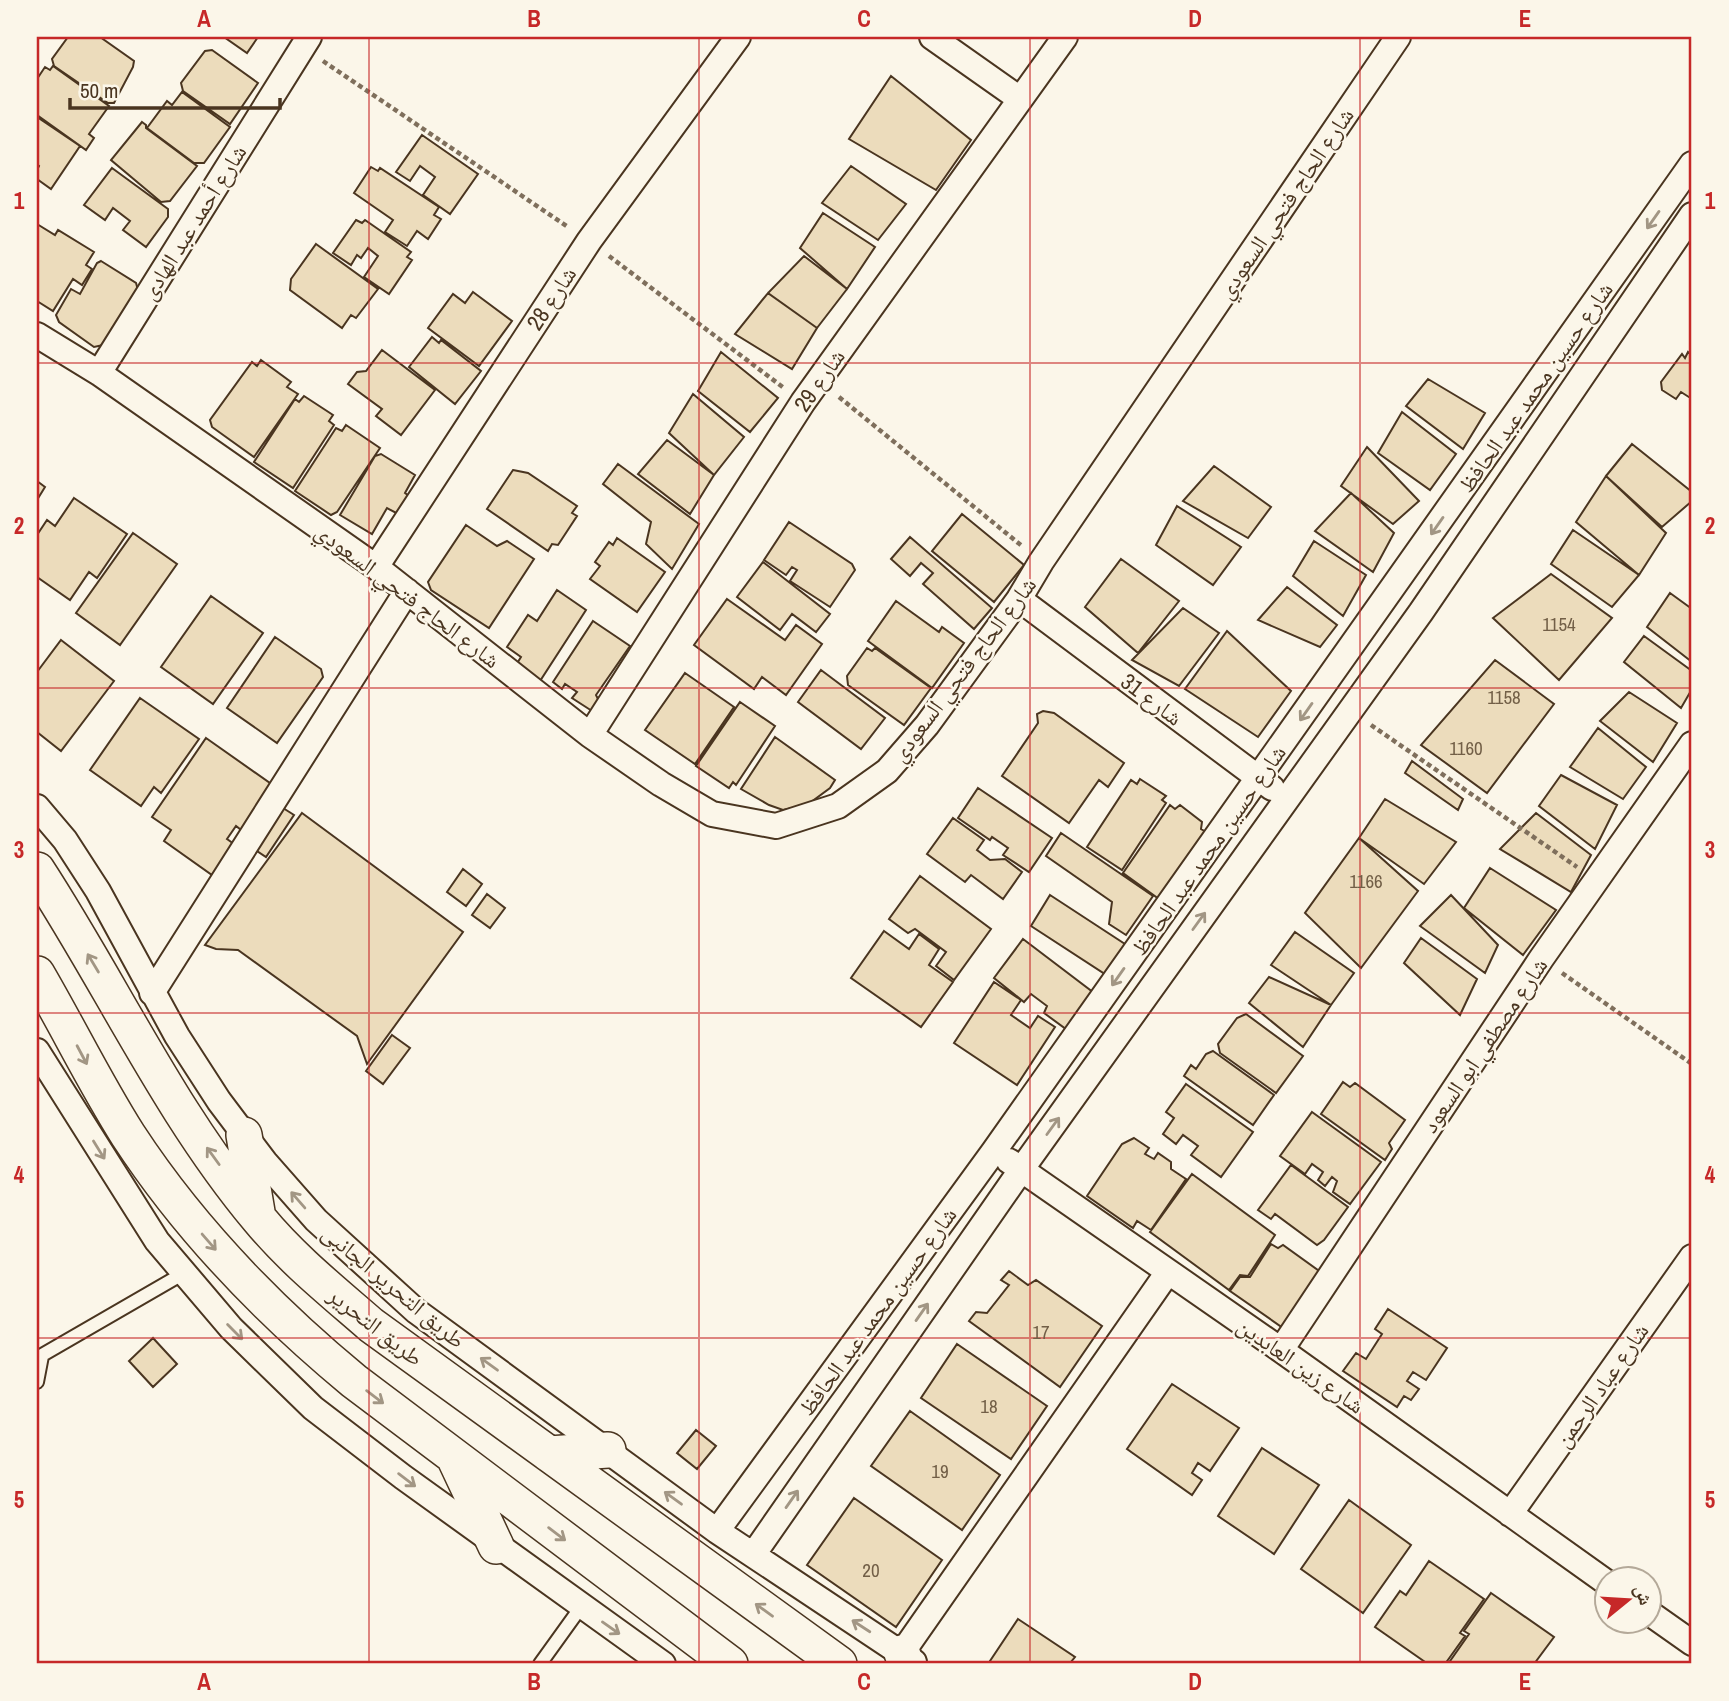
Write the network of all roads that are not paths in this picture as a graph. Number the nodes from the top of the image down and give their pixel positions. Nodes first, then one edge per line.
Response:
1 (738, 37) edge
2 (932, 37) edge
3 (1065, 37) edge
4 (1398, 37) edge
5 (306, 42) edge
6 (1020, 99) junction
7 (1692, 164) edge
8 (1692, 215) edge
9 (37, 335) edge
10 (99, 373) junction
11 (376, 567) junction
12 (407, 591) junction
13 (1019, 599) junction
14 (590, 735) junction
15 (1692, 744) edge
16 (1258, 780) junction
17 (1288, 797) junction
18 (37, 807) edge
19 (37, 870) edge
20 (37, 974) edge
21 (152, 993) junction
22 (37, 1051) edge
23 (244, 1135) junction
24 (994, 1151) junction
25 (1021, 1170) junction
26 (259, 1219) junction
27 (1692, 1257) edge
28 (1168, 1272) junction
29 (184, 1273) junction
30 (1281, 1350) junction
31 (39, 1357) edge
32 (37, 1382) edge
33 (608, 1450) junction
34 (549, 1454) junction
35 (453, 1455) junction
36 (1510, 1514) junction
37 (717, 1531) junction
38 (496, 1546) junction
39 (753, 1555) junction
40 (1592, 1572) edge
41 (581, 1607) junction
42 (1662, 1622) edge
43 (1692, 1643) edge
44 (908, 1661) edge
45 (540, 1664) edge
46 (663, 1664) edge
47 (730, 1664) edge
48 (839, 1664) edge

1 - 11 street, شارع 28
2 - 6 street
3 - 6 street, شارع 29
4 - 13 street, شارع الحاج فتحي السعودي
5 - 10 street, شارع أحمد عبد الهادى
6 - 14 street, شارع 29
7 -> 16 street, شارع حسين محمد عبد الحافظ
8 - 17 street, شارع حسين محمد عبد الحافظ
9 - 10 street, شارع الحاج فتحي السعودي
10 - 11 street, شارع الحاج فتحي السعودي
11 - 12 street, شارع الحاج فتحي السعودي
12 - 14 street, شارع الحاج فتحي السعودي
12 - 21 street
13 - 14 street, شارع الحاج فتحي السعودي
13 - 16 street, شارع 31
15 - 30 street, شارع مصطفي ابو السعود
16 - 17 street, شارع 31
16 -> 24 street, شارع حسين محمد عبد الحافظ
25 -> 17 street, شارع حسين محمد عبد الحافظ
18 - 21 street, طريق التحرير الجانبى
26 -> 19 street, طريق التحرير
20 -> 35 street
21 - 23 street, طريق التحرير الجانبى
22 -> 29 street
23 - 26 street
33 -> 23 street, طريق التحرير الجانبى
24 - 25 street, شارع زين العابدين
24 - 37 street, شارع حسين محمد عبد الحافظ
25 - 28 street, شارع زين العابدين
39 -> 25 street, شارع حسين محمد عبد الحافظ
26 - 34 street, طريق التحرير
27 - 36 street, شارع عباد الرحمن
28 - 30 street, شارع زين العابدين
28 - 44 street
29 - 31 lane
29 -> 38 street
30 - 36 street, شارع زين العابدين
31 - 32 lane
33 - 34 street
37 -> 33 street, طريق التحرير الجانبى
48 -> 34 street, طريق التحرير
35 - 38 street
35 -> 47 street
36 - 40 street, شارع زين العابدين
37 - 39 street, طريق التحرير الجانبى
38 - 41 street
44 -> 39 street, طريق التحرير الجانبى
41 - 45 lane
41 -> 46 street
42 - 43 street

